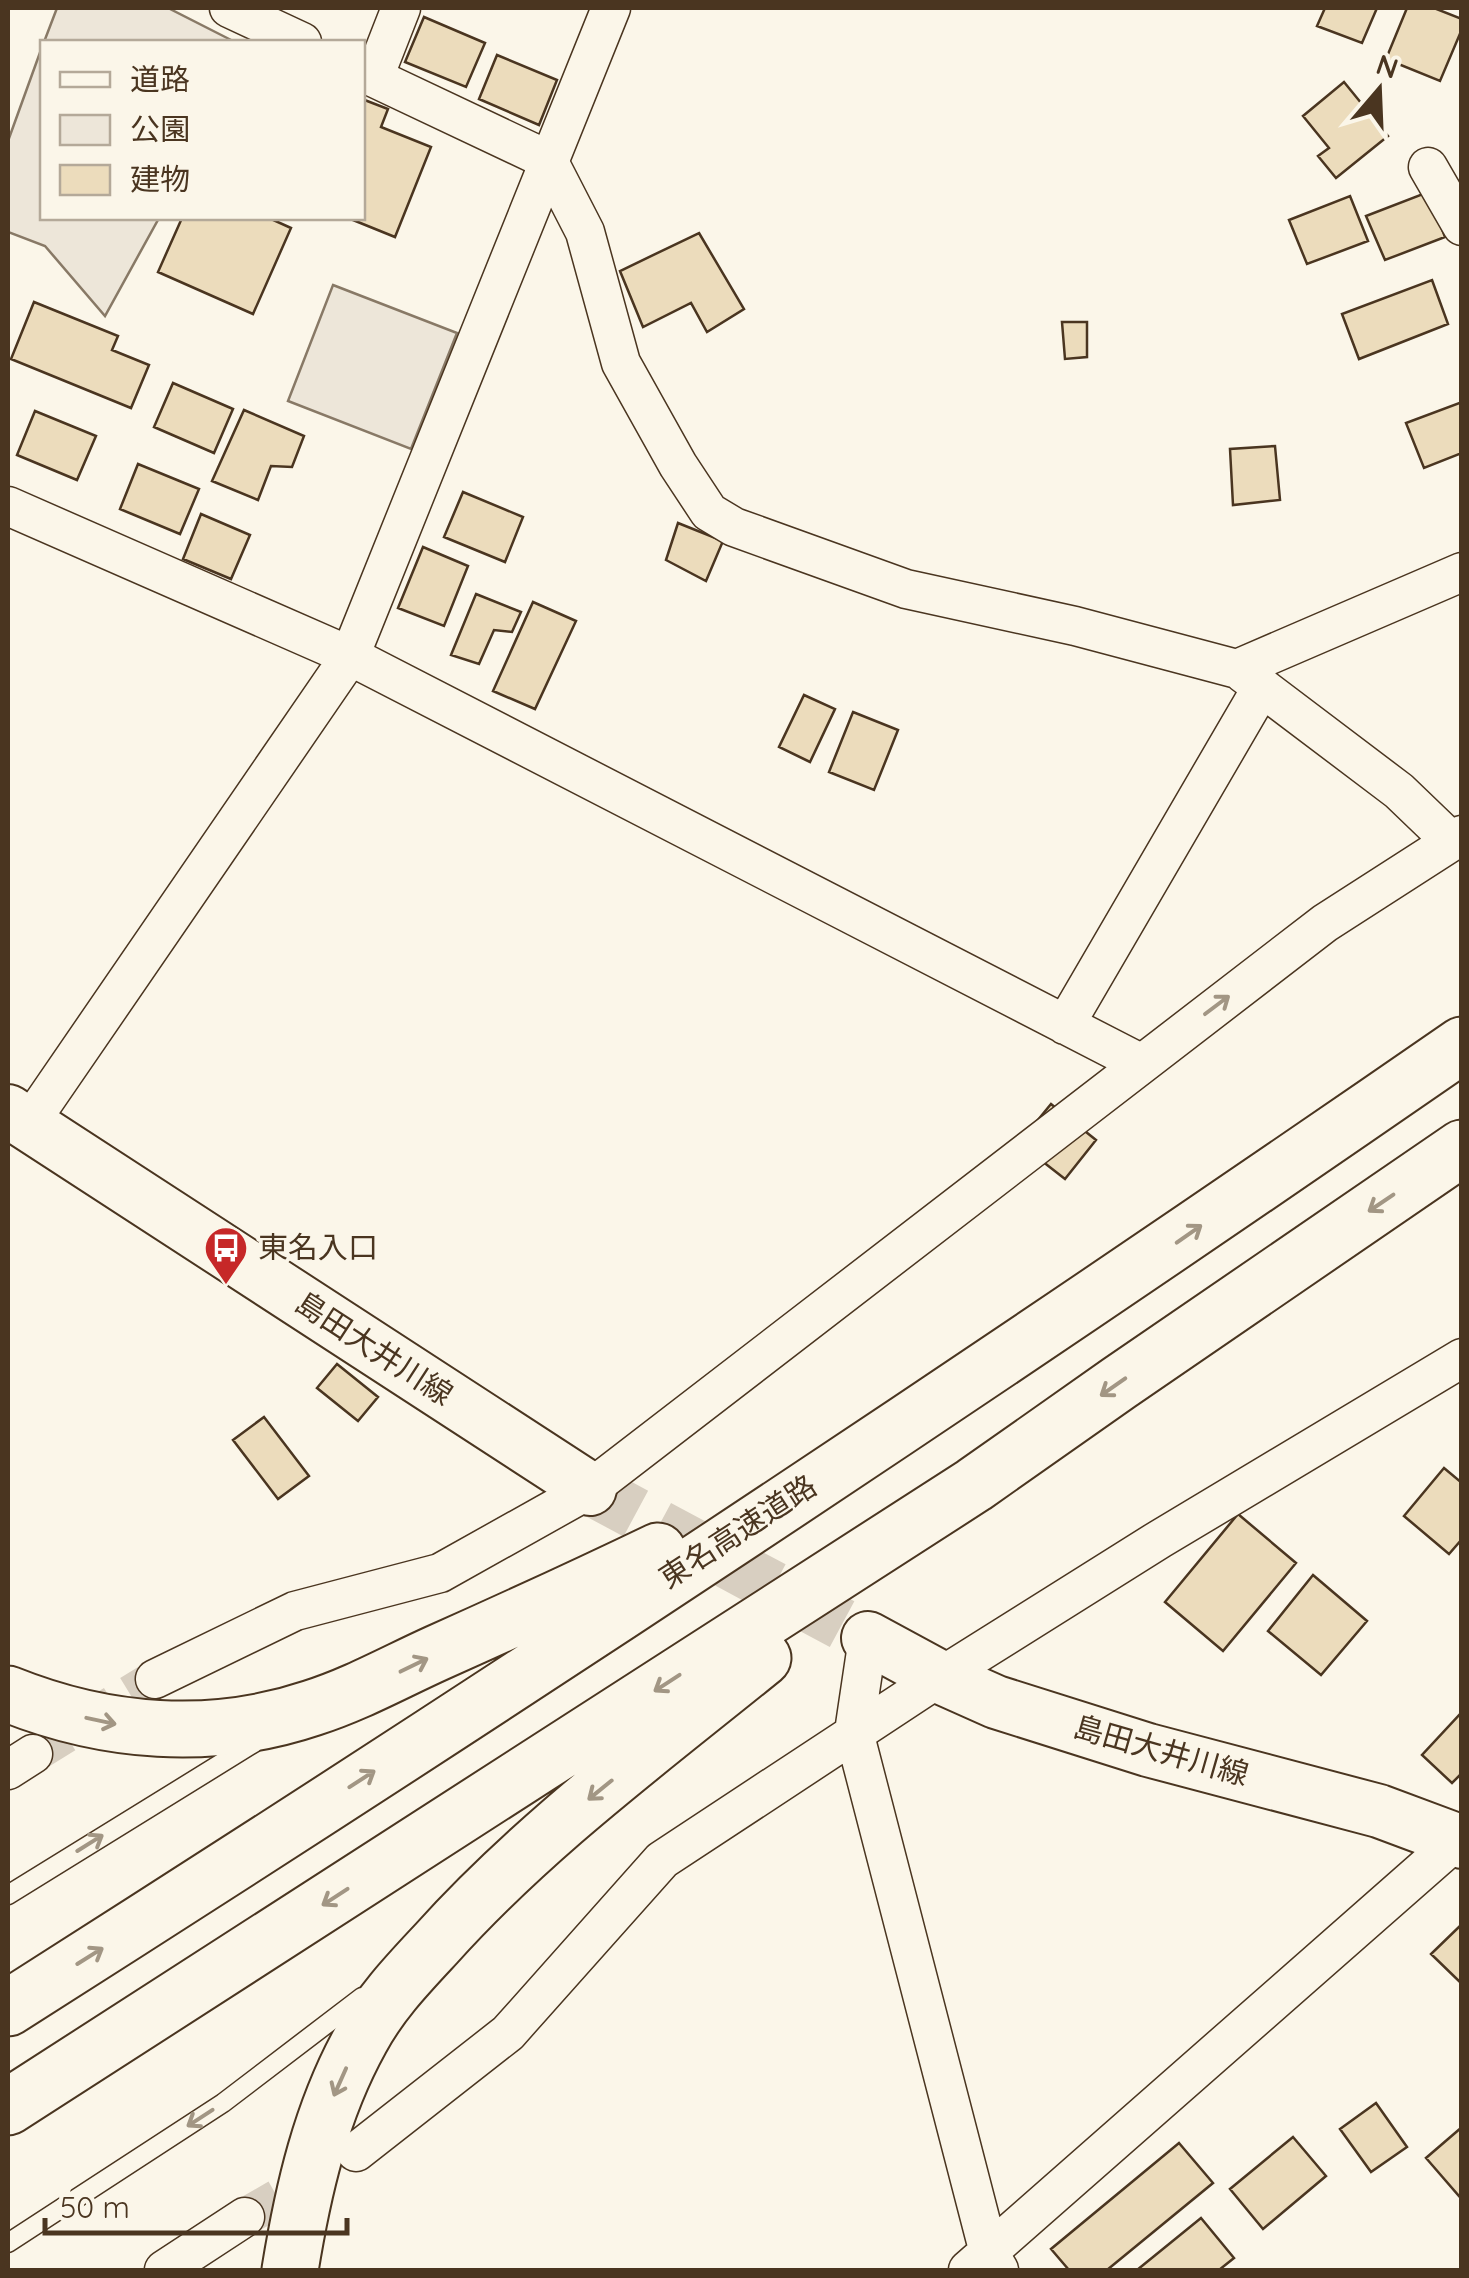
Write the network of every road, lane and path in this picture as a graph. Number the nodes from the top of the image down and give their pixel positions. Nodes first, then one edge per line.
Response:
1 (229, 8) edge
2 (402, 8) edge
3 (611, 8) edge
4 (298, 40) edge
5 (368, 74) edge
6 (548, 160) junction
7 (1428, 167) dead end
8 (1462, 226) edge
9 (8, 506) edge
10 (1462, 572) edge
11 (350, 656) junction
12 (1250, 678) junction
13 (1456, 838) edge
14 (1065, 1025) junction
15 (1462, 1045) edge
16 (1140, 1064) junction
17 (18, 1118) edge
18 (1462, 1148) edge
19 (1140, 1268) junction
20 (1462, 1358) edge
21 (974, 1486) junction
22 (590, 1489) junction
23 (868, 1638) joint
24 (940, 1677) junction
25 (155, 1679) tunnel mouth
26 (8, 1694) edge
27 (309, 1710) junction
28 (854, 1732) junction
29 (1459, 1841) edge
30 (8, 1895) edge
31 (446, 1933) junction
32 (8, 2008) edge
33 (8, 2107) edge
34 (356, 2152) tunnel mouth
35 (245, 2217) tunnel mouth
36 (8, 2242) edge
37 (986, 2265) edge
38 (164, 2270) edge
39 (290, 2270) edge

1 - 4 street
2 - 5 street
3 - 6 street
5 - 6 street
6 - 11 street
6 - 12 street
7 - 8 street
9 - 11 street
10 - 12 street
11 - 14 street
11 - 17 street
12 - 13 street
12 - 14 street
16 -> 13 street
14 - 16 street
19 -> 15 highway, 東名高速道路
16 - 22 street
17 - 22 main road, 島田大井川線
18 -> 21 highway
27 -> 19 highway
32 -> 19 highway, 東名高速道路
20 - 24 street
21 -> 31 highway
21 -> 33 highway
22 - 25 street
23 - 24 main road, 島田大井川線
23 - 28 street
24 - 28 street
24 - 29 main road, 島田大井川線
26 -> 27 highway
30 -> 27 lane
28 - 34 street
28 - 37 street
29 - 37 street
31 -> 36 lane
31 -> 39 highway
35 - 38 street

